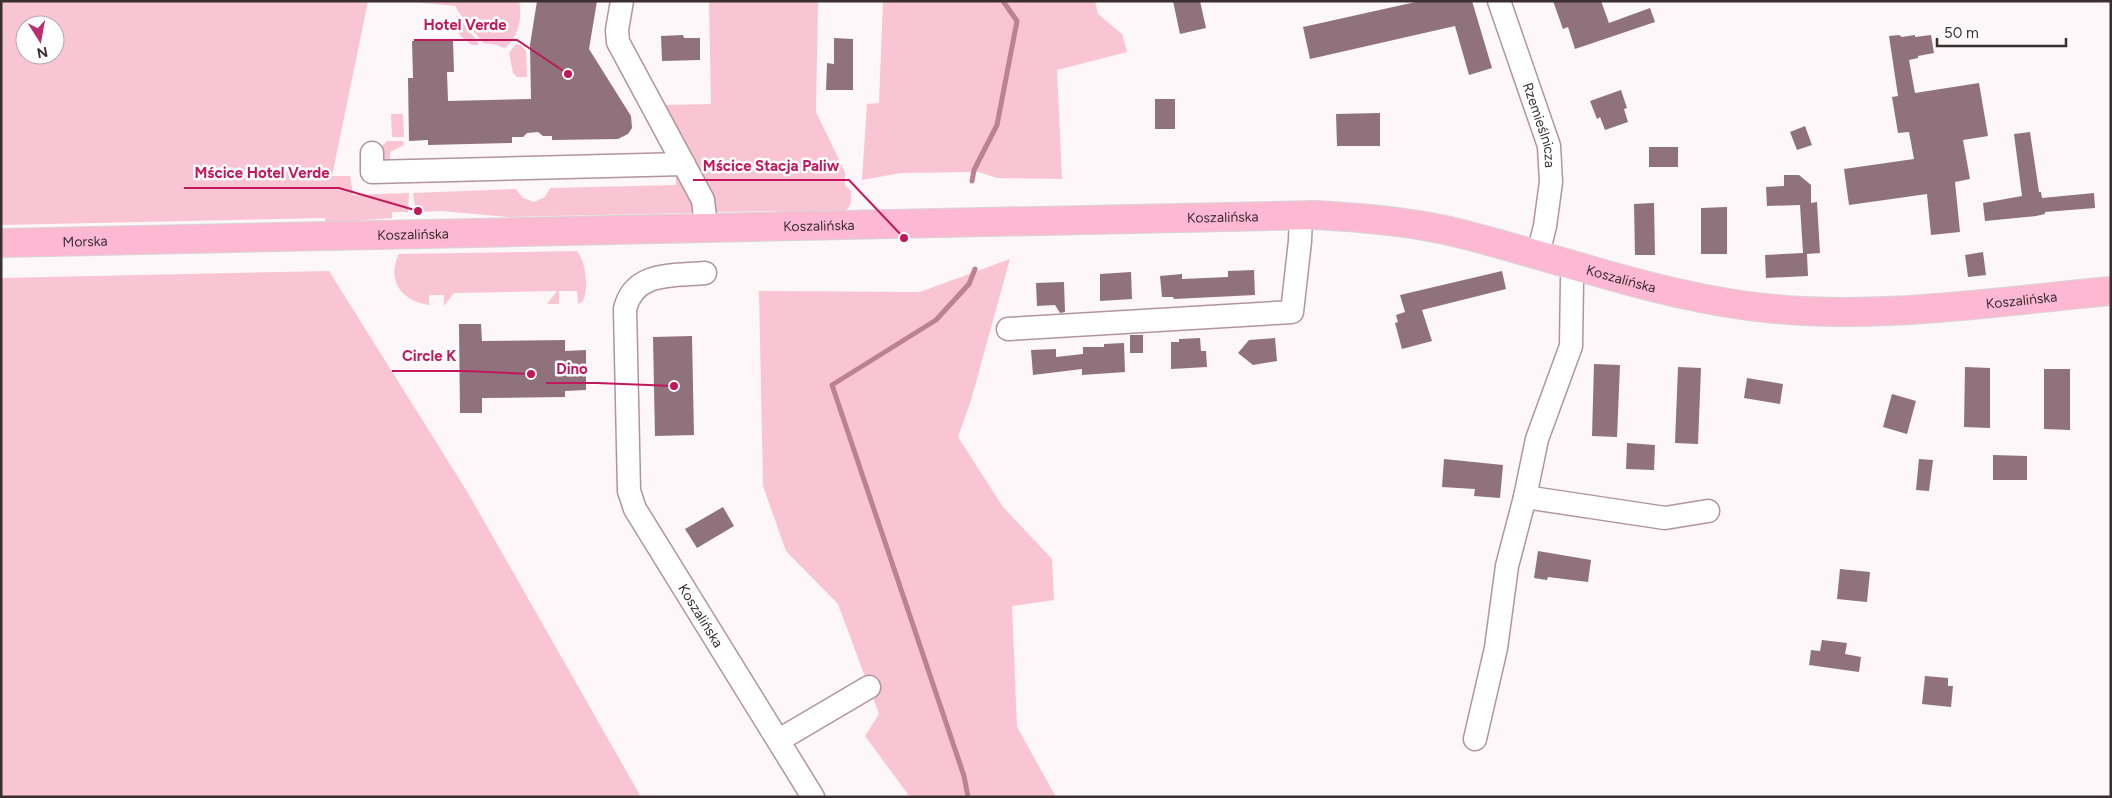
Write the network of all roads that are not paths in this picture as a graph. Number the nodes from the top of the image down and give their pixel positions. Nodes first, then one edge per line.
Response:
1 (622, 1) edge
2 (1499, 1) edge
3 (372, 153) dead end
4 (684, 164) junction
5 (1301, 215) junction
6 (706, 227) junction
7 (168, 239) joint
8 (1, 243) edge
9 (1538, 254) junction
10 (1575, 265) junction
11 (705, 273) dead end
12 (2111, 291) edge
13 (1008, 329) dead end
14 (1525, 497) junction
15 (1708, 511) dead end
16 (869, 687) dead end
17 (1475, 739) dead end
18 (779, 740) junction
19 (813, 797) edge

1 - 4 street
2 - 9 street, Rzemieślnicza
3 - 4 street
4 - 6 street
5 - 6 main road, Koszalińska
5 - 9 main road, Koszalińska
5 - 13 street
6 - 7 main road, Koszalińska
7 - 8 main road, Morska
9 - 10 main road, Koszalińska
10 - 12 main road, Koszalińska
10 - 14 street
11 - 18 street, Koszalińska
14 - 15 street
14 - 17 street
16 - 18 street
18 - 19 street, Koszalińska

